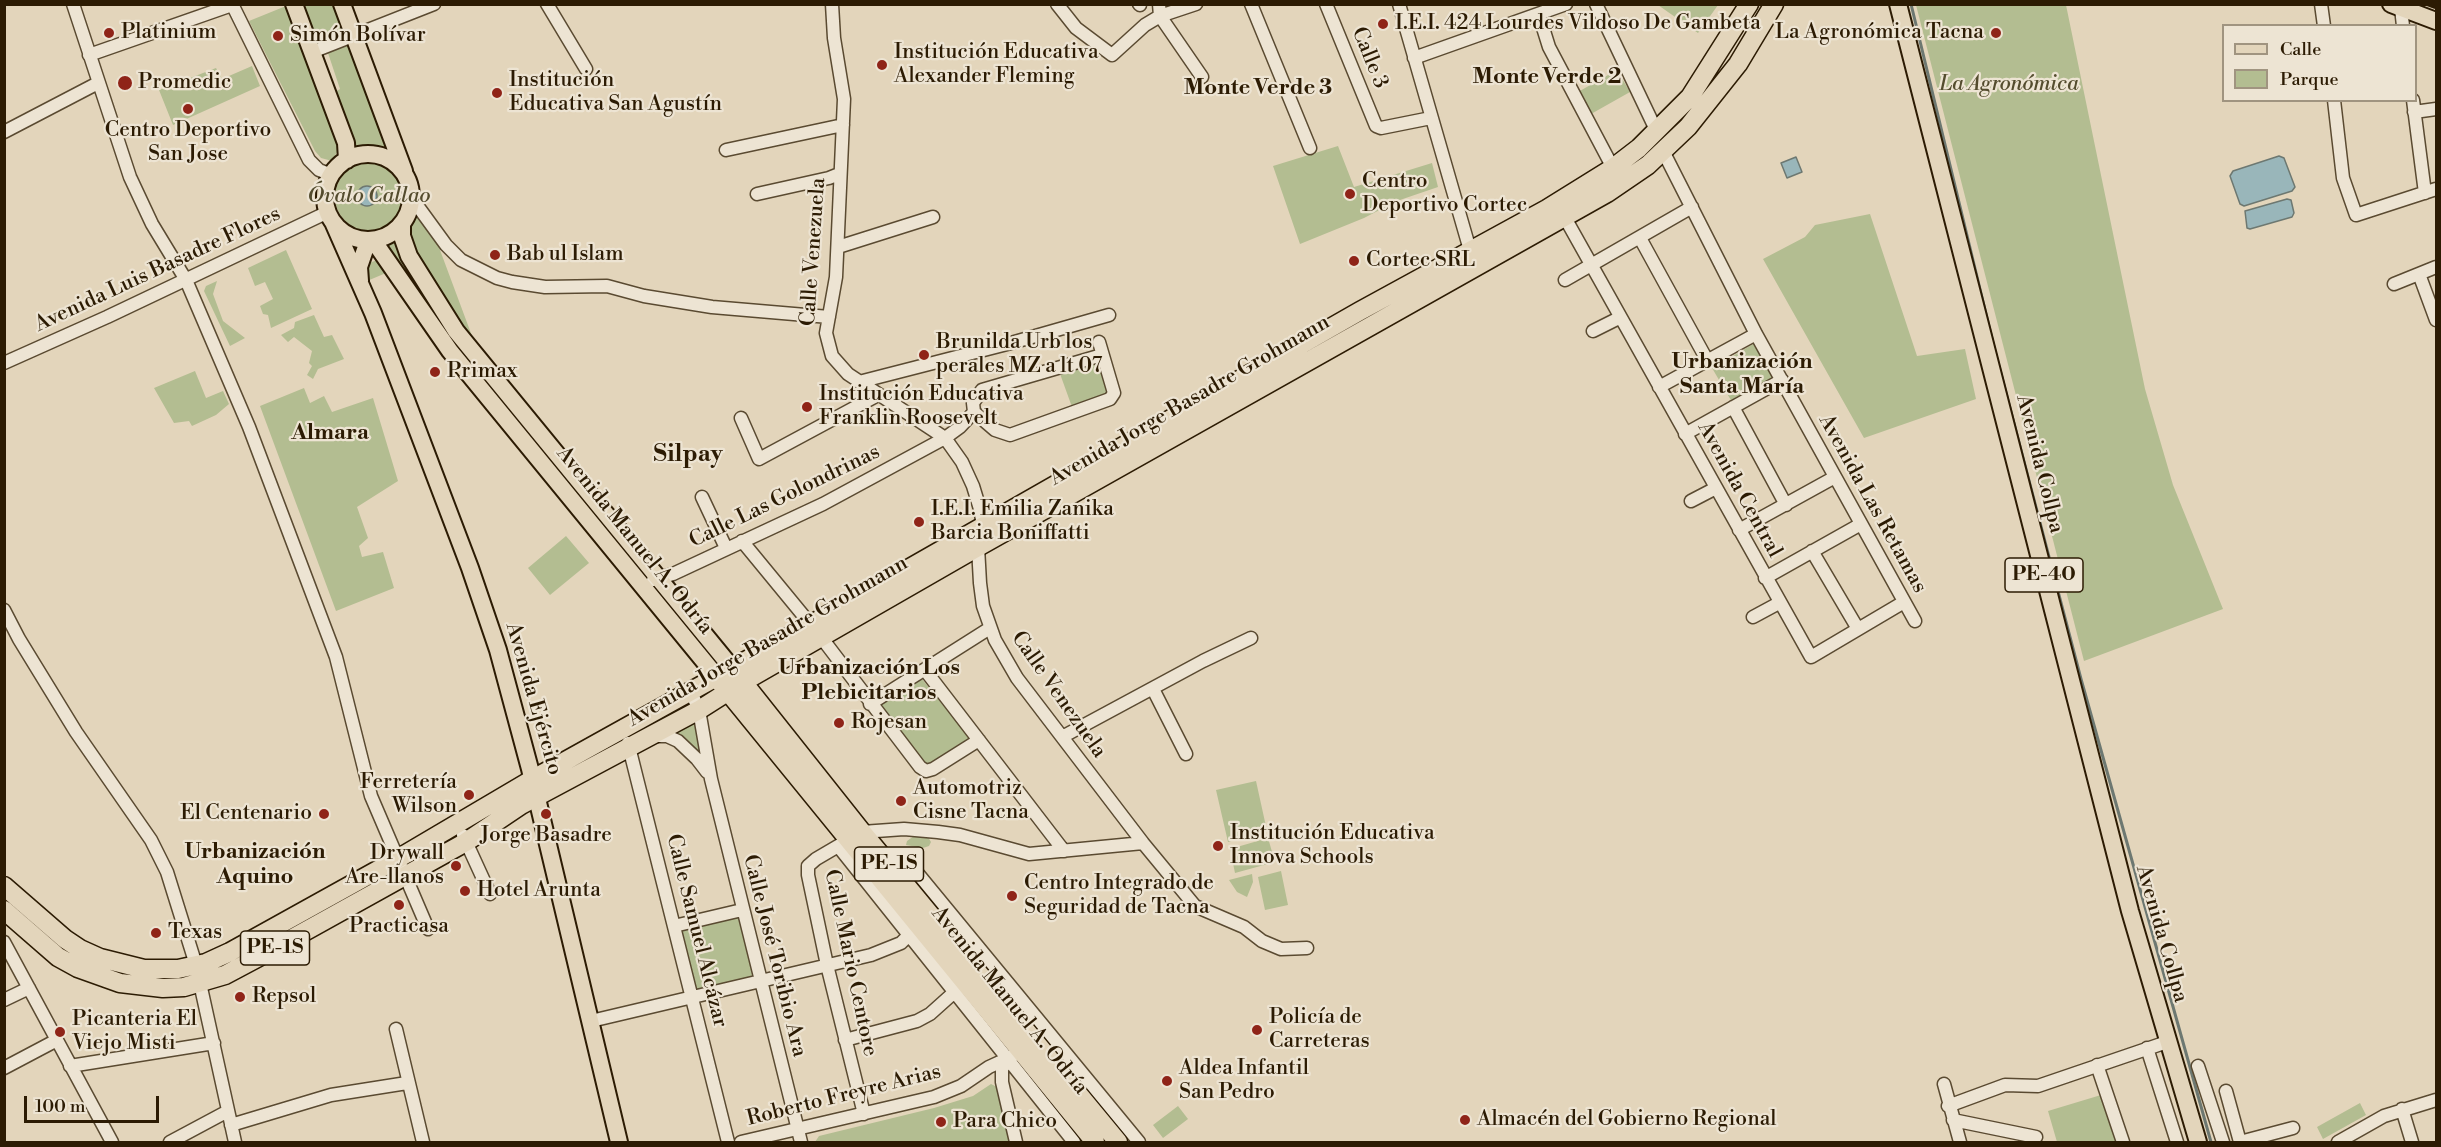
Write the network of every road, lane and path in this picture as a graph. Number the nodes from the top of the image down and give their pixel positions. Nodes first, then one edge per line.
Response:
1 (73, 4) edge
2 (294, 4) edge
3 (342, 4) edge
4 (434, 4) edge
5 (547, 4) edge
6 (845, 4) edge
7 (1058, 4) edge
8 (1196, 4) edge
9 (1251, 4) edge
10 (1326, 4) edge
11 (1566, 4) edge
12 (1596, 4) edge
13 (1749, 4) edge
14 (1762, 4) edge
15 (1774, 4) edge
16 (1898, 4) edge
17 (2321, 4) edge
18 (232, 5) edge
19 (1401, 5) edge
20 (2396, 6) edge
21 (832, 7) edge
22 (413, 8) edge
23 (1160, 10) edge
24 (1539, 15) junction
25 (2436, 21) edge
26 (2324, 24) edge
27 (2402, 24) edge
28 (1747, 28) junction
29 (354, 36) junction
30 (312, 52) junction
31 (89, 55) junction
32 (1414, 58) junction
33 (586, 69) dead end
34 (1202, 77) dead end
35 (1701, 81) junction
36 (98, 83) junction
37 (1718, 91) junction
38 (2334, 102) edge
39 (2414, 106) edge
40 (2436, 109) edge
41 (1431, 118) junction
42 (843, 125) junction
43 (4, 132) edge
44 (1657, 132) junction
45 (1310, 148) dead end
46 (726, 150) dead end
47 (1663, 151) junction
48 (347, 160) junction
49 (1613, 168) junction
50 (839, 174) junction
51 (332, 175) junction
52 (408, 180) junction
53 (2431, 191) edge
54 (757, 194) dead end
55 (411, 197) junction
56 (1692, 207) junction
57 (1564, 216) junction
58 (330, 217) junction
59 (933, 217) dead end
60 (402, 225) junction
61 (1640, 238) junction
62 (371, 241) junction
63 (838, 247) junction
64 (1472, 258) junction
65 (1590, 266) junction
66 (2436, 267) edge
67 (2419, 274) junction
68 (186, 280) junction
69 (1565, 280) dead end
70 (360, 282) junction
71 (2394, 284) dead end
72 (1108, 315) dead end
73 (829, 317) junction
74 (1619, 318) junction
75 (2436, 320) edge
76 (1593, 332) dead end
77 (1756, 333) junction
78 (1099, 342) dead end
79 (1102, 355) junction
80 (1707, 360) junction
81 (4, 363) edge
82 (479, 374) junction
83 (1782, 380) junction
84 (859, 382) junction
85 (1659, 387) junction
86 (1239, 389) junction
87 (878, 395) junction
88 (1733, 407) junction
89 (974, 412) junction
90 (741, 418) dead end
91 (1685, 434) junction
92 (945, 438) junction
93 (1835, 477) junction
94 (1716, 488) junction
95 (702, 497) dead end
96 (1690, 501) dead end
97 (1785, 505) junction
98 (1861, 524) junction
99 (983, 525) junction
100 (1739, 530) junction
101 (742, 541) junction
102 (978, 547) junction
103 (726, 548) junction
104 (1812, 551) junction
105 (1765, 578) junction
106 (657, 579) junction
107 (641, 586) junction
108 (1904, 602) junction
109 (1779, 603) junction
110 (4, 610) edge
111 (1753, 617) dead end
112 (1915, 621) dead end
113 (990, 628) junction
114 (1858, 629) junction
115 (815, 632) junction
116 (1251, 638) dead end
117 (925, 670) junction
118 (729, 680) junction
119 (1153, 689) junction
120 (692, 692) junction
121 (870, 704) junction
122 (699, 710) junction
123 (646, 737) junction
124 (1062, 737) junction
125 (626, 739) junction
126 (979, 740) junction
127 (1186, 754) dead end
128 (711, 779) junction
129 (535, 788) junction
130 (458, 825) junction
131 (849, 839) junction
132 (466, 842) junction
133 (1143, 843) junction
134 (1064, 851) junction
135 (401, 868) junction
136 (490, 894) dead end
137 (8, 895) edge
138 (4, 910) edge
139 (742, 910) junction
140 (674, 926) junction
141 (428, 928) dead end
142 (913, 930) junction
143 (4, 942) edge
144 (1307, 948) dead end
145 (827, 965) junction
146 (198, 974) junction
147 (971, 977) junction
148 (760, 982) junction
149 (29, 988) junction
150 (693, 997) junction
151 (4, 999) edge
152 (591, 1021) junction
153 (396, 1029) dead end
154 (57, 1040) junction
155 (845, 1041) junction
156 (2167, 1042) junction
157 (214, 1043) junction
158 (1030, 1048) junction
159 (2147, 1048) junction
160 (2097, 1065) junction
161 (2198, 1065) dead end
162 (70, 1066) junction
163 (4, 1068) edge
164 (407, 1083) junction
165 (1944, 1084) dead end
166 (2226, 1091) dead end
167 (2436, 1100) edge
168 (1948, 1106) junction
169 (2402, 1109) junction
170 (228, 1111) junction
171 (864, 1114) junction
172 (1953, 1120) junction
173 (231, 1125) junction
174 (2293, 1128) dead end
175 (798, 1130) junction
176 (2357, 1137) edge
177 (2240, 1142) edge
178 (112, 1143) edge
179 (170, 1143) edge
180 (235, 1143) edge
181 (423, 1143) edge
182 (619, 1143) edge
183 (728, 1143) edge
184 (741, 1143) edge
185 (801, 1143) edge
186 (1016, 1143) edge
187 (1074, 1143) edge
188 (1095, 1143) edge
189 (1118, 1143) edge
190 (1139, 1143) edge
191 (1960, 1143) edge
192 (2016, 1143) edge
193 (2123, 1143) edge
194 (2176, 1143) edge
195 (2198, 1143) edge
196 (2223, 1143) edge
197 (2338, 1143) edge
198 (2412, 1143) edge

1 - 31 street
2 - 30 main road
3 - 29 main road
4 - 22 street
5 - 33 street
6 - 21 street
7 - 23 street
8 - 23 street
9 - 45 street
10 - 41 street, Calle 3
11 - 24 street, Calle 3
12 - 44 street
13 - 35 highway, Avenida Jorge Basadre Grohmann
14 - 28 highway
15 - 37 highway, Avenida Jorge Basadre Grohmann
16 - 156 main road, Avenida Collpa / PE-40
17 - 26 street
18 - 31 street
18 - 51 street
19 - 32 street
20 - 25 main road
20 - 27 street
21 - 42 street, Calle Venezuela
22 - 29 street
23 - 34 street
24 - 32 street, Calle 3
24 - 49 street
28 - 35 highway
28 - 37 highway
29 - 30 street
29 - 52 main road
30 - 48 main road
31 - 36 street
32 - 41 street
35 - 44 highway, Avenida Jorge Basadre Grohmann
36 - 43 street
36 - 68 street
37 - 47 highway, Avenida Jorge Basadre Grohmann
38 - 53 street
39 - 40 street
39 - 53 street
41 - 64 street
42 - 46 street
42 - 50 street, Calle Venezuela
44 - 49 highway, Avenida Jorge Basadre Grohmann
47 - 56 street, Avenida Las Retamas
47 - 57 highway, Avenida Jorge Basadre Grohmann
48 - 51 main road
48 - 52 main road
49 - 64 highway, Avenida Jorge Basadre Grohmann
50 - 54 street
50 - 63 street, Calle Venezuela
51 - 58 main road
52 - 55 main road
55 - 60 main road
55 - 73 street
56 - 61 street
56 - 77 street, Avenida Las Retamas
57 - 64 highway, Avenida Jorge Basadre Grohmann
57 - 65 street, Avenida Central
58 - 62 main road
58 - 68 street, Avenida Luis Basadre Flores
58 - 70 main road, Avenida Ejército
59 - 63 street
60 - 62 main road
60 - 82 main road, Avenida Manuel A. Odría
61 - 65 street
61 - 80 street
62 - 70 main road, Avenida Ejército
62 - 82 main road, Avenida Manuel A. Odría
63 - 73 street, Calle Venezuela
64 - 86 highway, Avenida Jorge Basadre Grohmann
65 - 69 street
65 - 74 street, Avenida Central
66 - 67 street
67 - 71 street
67 - 75 street
68 - 81 street, Avenida Luis Basadre Flores
68 - 135 street
70 - 129 main road, Avenida Ejército
72 - 84 street
73 - 84 street, Calle Venezuela
74 - 76 street
74 - 85 street, Avenida Central
77 - 80 street
77 - 83 street, Avenida Las Retamas
78 - 79 street
79 - 89 street, Calle Las Golondrinas
79 - 89 street
80 - 85 street
82 - 106 main road, Avenida Manuel A. Odría
82 - 107 main road, Avenida Manuel A. Odría
83 - 88 street
83 - 93 street, Avenida Las Retamas
84 - 87 street, Calle Venezuela
85 - 91 street, Avenida Central
86 - 99 highway, Avenida Jorge Basadre Grohmann
86 - 102 highway, Avenida Jorge Basadre Grohmann
87 - 90 street
87 - 92 street, Calle Venezuela
88 - 91 street
88 - 97 street
89 - 92 street, Calle Las Golondrinas
91 - 94 street, Avenida Central
92 - 99 street, Calle Venezuela
92 - 101 street, Calle Las Golondrinas
93 - 97 street
93 - 98 street, Avenida Las Retamas
94 - 96 street
94 - 100 street, Avenida Central
95 - 103 street
97 - 100 street
98 - 104 street
98 - 108 street, Avenida Las Retamas
99 - 102 street, Calle Venezuela
99 - 115 highway, Avenida Jorge Basadre Grohmann
100 - 105 street, Avenida Central
101 - 103 street, Calle Las Golondrinas
101 - 115 street
102 - 113 street, Calle Venezuela
102 - 115 highway, Avenida Jorge Basadre Grohmann
103 - 106 street, Calle Las Golondrinas
104 - 105 street
104 - 114 street
105 - 109 street, Avenida Central
106 - 107 street, Calle Las Golondrinas
106 - 118 main road, Avenida Manuel A. Odría
107 - 118 main road, Avenida Manuel A. Odría
108 - 112 street, Avenida Las Retamas
108 - 114 street
109 - 111 street
109 - 114 street, Avenida Central
110 - 146 street
113 - 117 street
113 - 124 street, Calle Venezuela
115 - 118 highway, Avenida Jorge Basadre Grohmann
115 - 121 street
116 - 119 street
117 - 121 street
117 - 126 street
118 - 120 highway, Avenida Jorge Basadre Grohmann / PE-1S
118 - 122 highway, Avenida Jorge Basadre Grohmann / PE-1S
118 - 131 highway, Avenida Manuel A. Odría / PE-1S
119 - 124 street
119 - 127 street
120 - 122 street, Calle José Toribio Ara
120 - 125 highway, Avenida Jorge Basadre Grohmann / PE-1S
121 - 126 street
122 - 123 highway, Avenida Jorge Basadre Grohmann / PE-1S
122 - 128 street, Calle José Toribio Ara
123 - 125 highway, Avenida Jorge Basadre Grohmann / PE-1S
123 - 128 street, Calle José Toribio Ara
124 - 133 street, Calle Venezuela
125 - 129 highway, Avenida Jorge Basadre Grohmann / PE-1S
125 - 140 street, Calle Samuel Alcázar
126 - 134 street
128 - 139 street, Calle José Toribio Ara
129 - 130 highway, Avenida Jorge Basadre Grohmann / PE-1S
129 - 132 highway, Avenida Jorge Basadre Grohmann / PE-1S
129 - 152 main road, Avenida Ejército
130 - 132 street
130 - 135 highway, Avenida Jorge Basadre Grohmann / PE-1S
131 - 134 street
131 - 142 highway, Avenida Manuel A. Odría / PE-1S
131 - 145 street, Calle Mario Centore
131 - 147 highway, Avenida Manuel A. Odría / PE-1S
132 - 135 highway, Avenida Jorge Basadre Grohmann / PE-1S
132 - 136 street
133 - 134 street
133 - 144 street, Calle Venezuela
135 - 141 street
135 - 146 highway, Avenida Jorge Basadre Grohmann / PE-1S
137 - 146 highway, Avenida Jorge Basadre Grohmann / PE-1S
138 - 146 highway, Avenida Jorge Basadre Grohmann / PE-1S
139 - 140 street
139 - 148 street, Calle José Toribio Ara
140 - 150 street, Calle Samuel Alcázar
142 - 145 street
142 - 147 highway, Avenida Manuel A. Odría / PE-1S
143 - 149 street
145 - 148 street
145 - 155 street, Calle Mario Centore
146 - 157 street
147 - 155 street
147 - 158 highway, Avenida Manuel A. Odría / PE-1S
147 - 158 street, Avenida Manuel A. Odría
148 - 150 street
148 - 175 street, Calle José Toribio Ara
149 - 151 street
149 - 154 street
150 - 152 street
150 - 183 street, Calle Samuel Alcázar
152 - 182 main road, Avenida Ejército
153 - 164 street
154 - 162 street
154 - 163 street
155 - 171 street, Calle Mario Centore
156 - 159 street
156 - 195 main road, Avenida Collpa / PE-40
157 - 162 street
157 - 170 street
158 - 171 street, Roberto Freyre Arias
158 - 186 street
158 - 187 street
158 - 188 highway, Avenida Manuel A. Odría / PE-1S
158 - 189 highway, Avenida Manuel A. Odría / PE-1S
158 - 190 street, Avenida Manuel A. Odría
159 - 160 street
159 - 194 street
160 - 168 street
160 - 193 street
161 - 196 street
162 - 178 street
164 - 173 street
164 - 181 street
165 - 168 street
166 - 177 street
167 - 169 street
168 - 172 street
169 - 176 street
169 - 198 street
170 - 173 street
170 - 179 street
171 - 175 street, Roberto Freyre Arias
172 - 191 street
172 - 192 street
173 - 180 street
174 - 177 street
175 - 184 street, Roberto Freyre Arias
175 - 185 street, Calle José Toribio Ara
176 - 197 street

